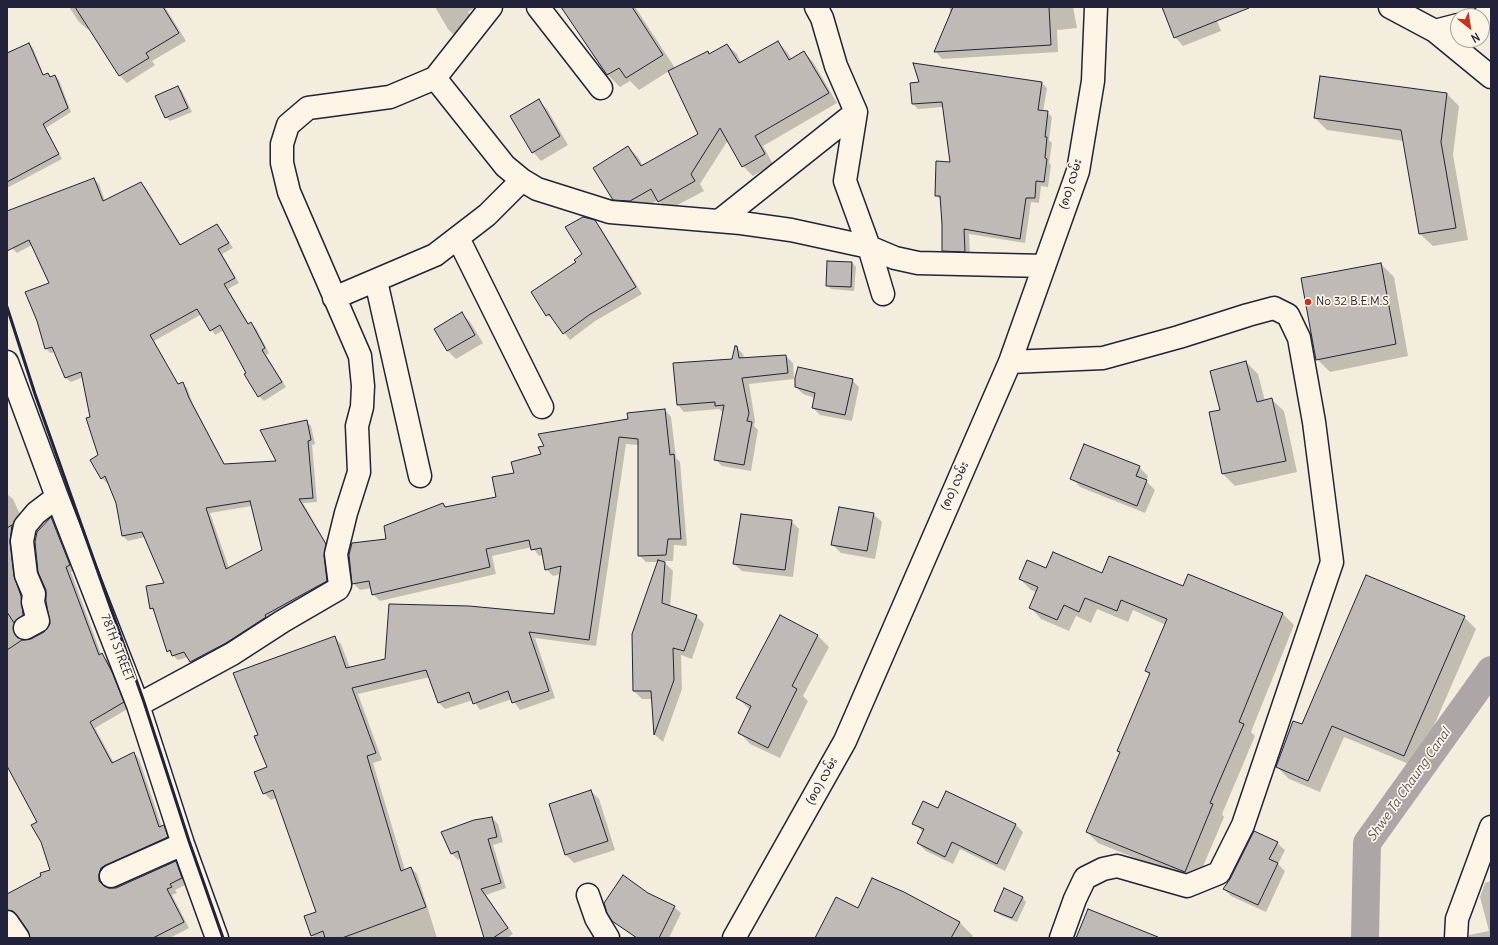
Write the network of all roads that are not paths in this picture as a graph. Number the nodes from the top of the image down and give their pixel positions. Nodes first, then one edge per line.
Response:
1 (491, 7) edge
2 (538, 7) edge
3 (816, 7) edge
4 (1096, 7) edge
5 (1390, 7) edge
6 (1450, 26) edge
7 (1435, 31) junction
8 (1491, 77) edge
9 (435, 78) junction
10 (601, 88) dead end
11 (856, 112) junction
12 (522, 180) junction
13 (719, 221) junction
14 (458, 238) junction
15 (869, 247) junction
16 (1044, 266) junction
17 (376, 281) junction
18 (883, 294) dead end
19 (334, 298) junction
20 (7, 362) edge
21 (1010, 362) junction
22 (13, 398) edge
23 (542, 407) dead end
24 (420, 476) dead end
25 (57, 497) junction
26 (25, 628) dead end
27 (138, 705) junction
28 (1491, 827) edge
29 (183, 844) junction
30 (111, 876) dead end
31 (588, 896) dead end
32 (7, 922) edge
33 (18, 938) edge
34 (217, 938) edge
35 (608, 938) edge
36 (734, 938) edge
37 (1061, 938) edge
38 (1456, 938) edge

1 - 9 street
2 - 10 street
3 - 11 street
4 - 16 street, (၈၀) လမ်း
5 - 7 street
6 - 7 street
7 - 8 street
9 - 12 street
9 - 19 street
11 - 13 street
11 - 15 street
12 - 13 street
12 - 14 street
13 - 15 street
14 - 17 street
14 - 23 street
15 - 16 street
15 - 18 street
16 - 21 street, (၈၀) လမ်း
17 - 19 street
17 - 24 street
19 - 27 street
20 - 22 street, 78TH STREET
21 - 36 street, (၈၀) လမ်း
21 - 37 street
22 - 25 street, 78TH STREET
25 - 26 street
25 - 27 street, 78TH STREET
27 - 29 street, 78TH STREET
28 - 38 street
29 - 30 street
29 - 34 street, 78TH STREET
31 - 35 street
32 - 33 street

